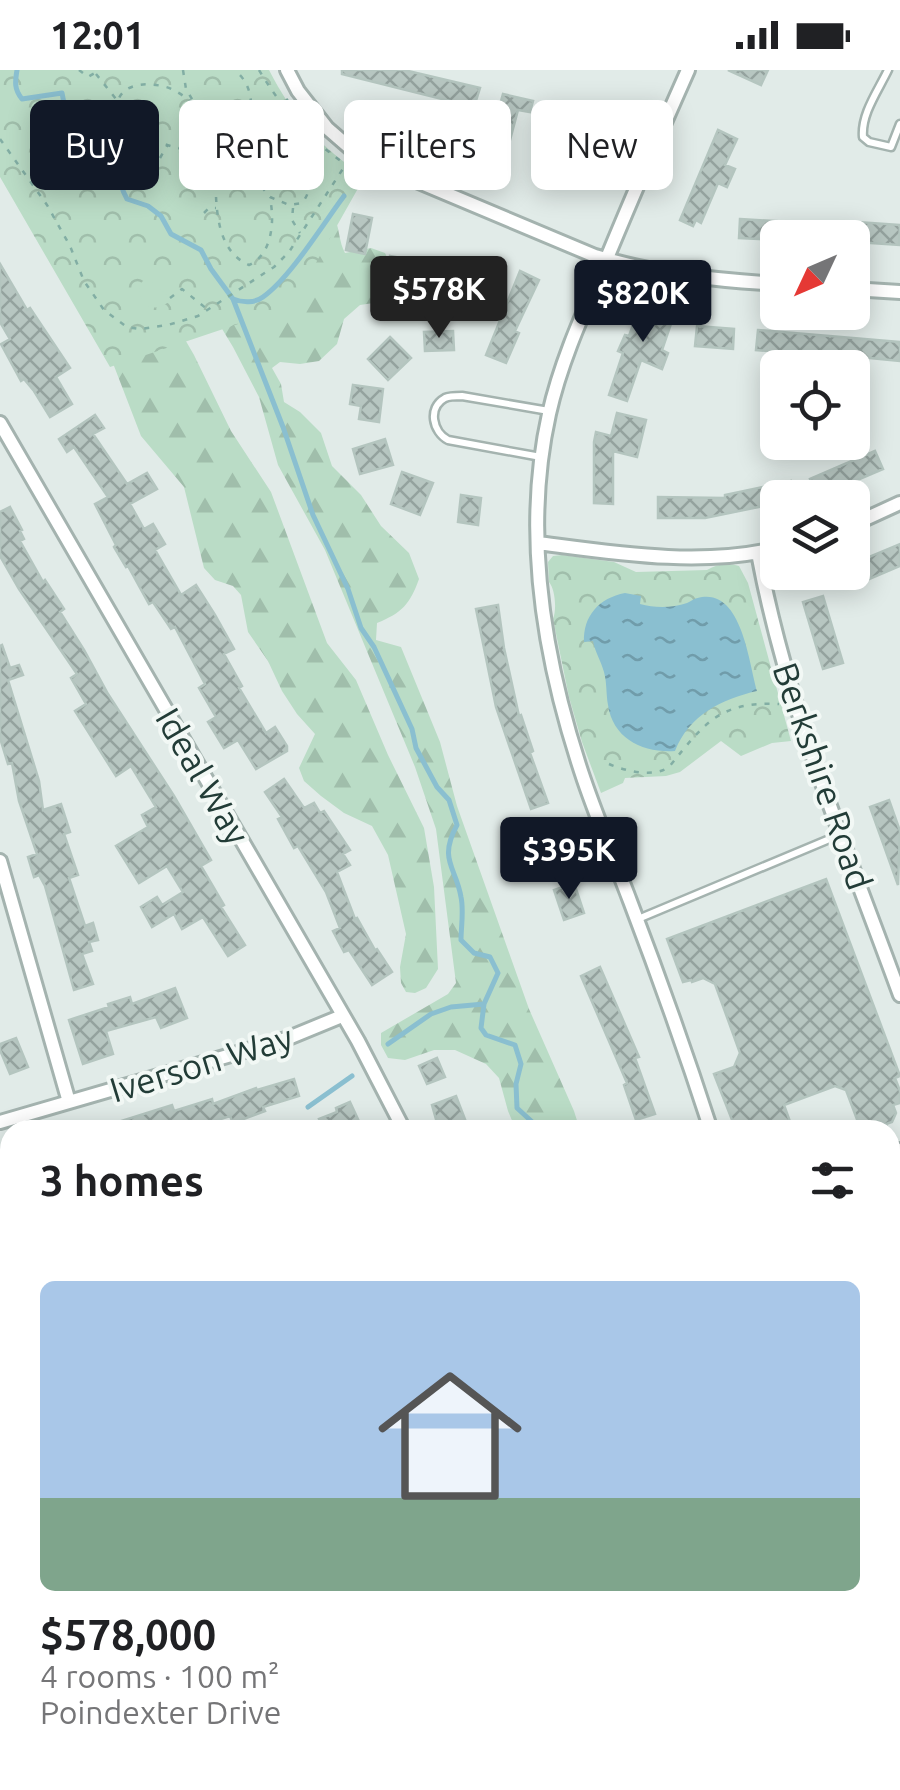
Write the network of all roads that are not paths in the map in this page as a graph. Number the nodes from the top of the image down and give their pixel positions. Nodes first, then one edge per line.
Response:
1 (287, 70) edge
2 (688, 70) edge
3 (888, 70) edge
4 (900, 124) edge
5 (890, 146) junction
6 (900, 149) edge
7 (606, 259) junction
8 (760, 282) edge
9 (870, 290) edge
10 (900, 292) edge
11 (550, 411) junction
12 (0, 423) edge
13 (542, 457) junction
14 (900, 502) edge
15 (870, 516) edge
16 (538, 543) junction
17 (758, 552) joint
18 (841, 834) junction
19 (0, 861) edge
20 (637, 920) junction
21 (900, 996) edge
22 (342, 1016) junction
23 (69, 1102) junction
24 (7, 1120) edge
25 (399, 1120) edge
26 (707, 1120) edge

1 - 7 street
2 - 7 street
3 - 5 lane
4 - 5 lane
5 - 6 lane
7 - 8 street
7 - 11 street
9 - 10 street
11 - 13 street
11 - 13 lane
12 - 22 street, Ideal Way
13 - 16 street
14 - 15 street
16 - 17 street
16 - 20 street
17 - 18 street, Berkshire Road
18 - 20 lane
18 - 21 street, Berkshire Road
19 - 23 street
20 - 26 street
22 - 23 street, Iverson Way
22 - 25 street, Ideal Way
23 - 24 street, Iverson Way

